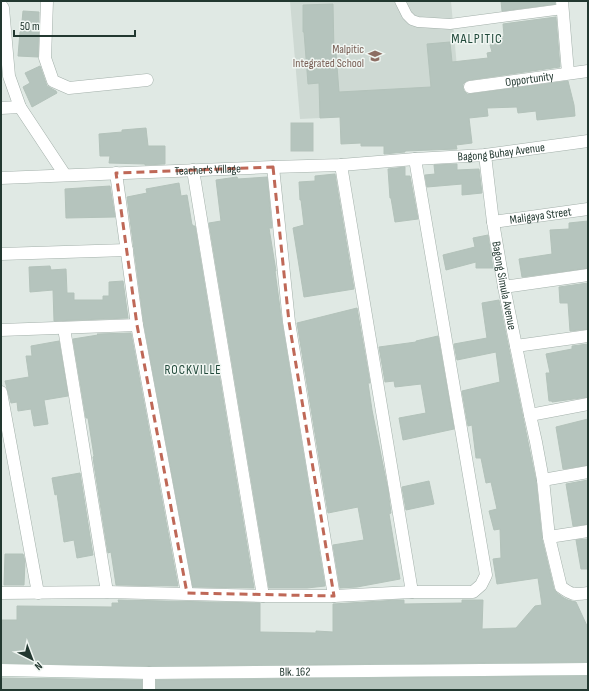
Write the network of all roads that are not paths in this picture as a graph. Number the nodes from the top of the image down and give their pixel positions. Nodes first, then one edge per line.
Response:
1 (47, 1) edge
2 (400, 1) edge
3 (1, 5) edge
4 (562, 5) edge
5 (588, 71) edge
6 (568, 73) junction
7 (147, 80) dead end
8 (470, 88) dead end
9 (20, 107) junction
10 (1, 108) edge
11 (588, 141) edge
12 (485, 155) junction
13 (415, 159) junction
14 (342, 165) junction
15 (274, 167) junction
16 (193, 170) junction
17 (116, 173) junction
18 (65, 175) junction
19 (1, 178) edge
20 (588, 209) edge
21 (493, 222) junction
22 (127, 250) junction
23 (1, 254) edge
24 (588, 275) edge
25 (504, 287) junction
26 (137, 325) junction
27 (64, 328) junction
28 (1, 330) edge
29 (588, 336) edge
30 (516, 346) junction
31 (1, 392) edge
32 (588, 404) edge
33 (530, 414) junction
34 (588, 472) edge
35 (542, 480) junction
36 (588, 530) edge
37 (550, 537) junction
38 (106, 592) junction
39 (412, 592) junction
40 (1, 593) edge
41 (38, 593) junction
42 (186, 593) junction
43 (588, 593) edge
44 (263, 596) junction
45 (334, 596) junction
46 (588, 669) edge
47 (1, 670) edge
48 (149, 673) junction
49 (149, 690) edge

1 - 7 street
2 - 4 lane
3 - 9 street
4 - 6 street
5 - 6 street, Opportunity
6 - 8 street, Opportunity
9 - 10 street
9 - 18 street
11 - 12 street, Bagong Buhay Avenue
12 - 13 street, Bagong Buhay Avenue
12 - 21 street, Bagong Simula Avenue
13 - 14 street, Teacher's Village
13 - 39 street
14 - 15 street, Teacher's Village
14 - 39 street
15 - 16 street, Teacher's Village
15 - 45 street
16 - 17 street, Teacher's Village
16 - 44 street
17 - 18 street, Teacher's Village
17 - 22 street
18 - 19 street, Teacher's Village
20 - 21 street, Maligaya Street
21 - 25 street, Bagong Simula Avenue
22 - 23 street
22 - 26 street
24 - 25 street
25 - 30 street, Bagong Simula Avenue
26 - 27 street
26 - 42 street
27 - 28 street
27 - 38 street
29 - 30 street
30 - 33 street, Bagong Simula Avenue
31 - 41 street
32 - 33 street
33 - 35 street, Bagong Simula Avenue
34 - 35 street
35 - 37 street, Bagong Simula Avenue
36 - 37 street
37 - 43 street, Bagong Simula Avenue
38 - 41 street
38 - 42 street
39 - 45 street
40 - 41 street
42 - 44 street
44 - 45 street
46 - 48 street, Blk. 162
47 - 48 street, Blk. 162
48 - 49 street

